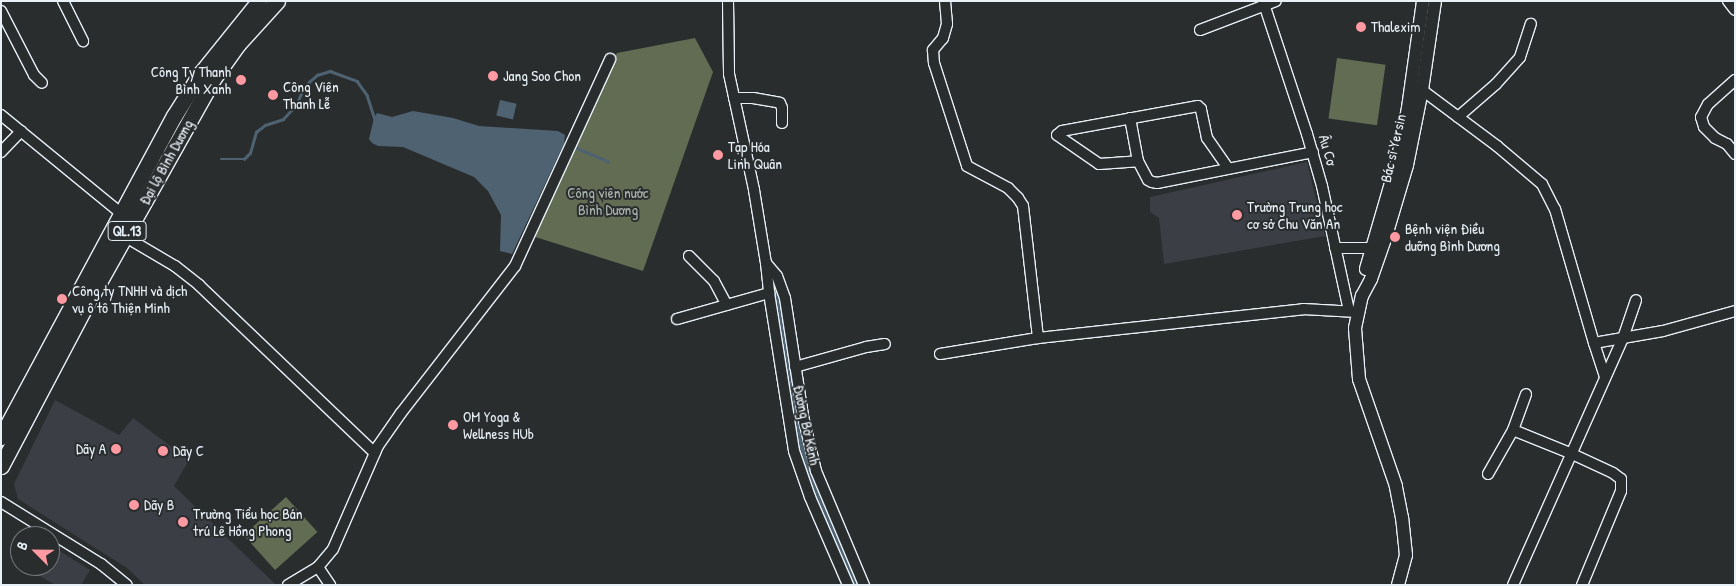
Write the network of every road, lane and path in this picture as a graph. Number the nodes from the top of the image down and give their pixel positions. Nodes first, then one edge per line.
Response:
1 (63, 1) edge
2 (259, 1) edge
3 (277, 1) edge
4 (728, 1) edge
5 (945, 1) edge
6 (1276, 1) edge
7 (1423, 1) edge
8 (1435, 1) edge
9 (1728, 1) edge
10 (1264, 4) edge
11 (1735, 10) edge
12 (1, 11) edge
13 (1531, 24) dead end
14 (1200, 30) dead end
15 (1424, 30) junction
16 (83, 42) dead end
17 (610, 59) dead end
18 (1735, 80) edge
19 (42, 83) dead end
20 (1417, 88) junction
21 (734, 98) junction
22 (1, 115) edge
23 (1458, 117) junction
24 (1130, 118) junction
25 (782, 123) dead end
26 (21, 131) junction
27 (1, 152) edge
28 (1312, 152) junction
29 (1735, 154) edge
30 (1138, 161) junction
31 (1228, 168) junction
32 (1389, 210) junction
33 (122, 214) junction
34 (124, 236) junction
35 (1336, 248) junction
36 (1372, 248) junction
37 (689, 256) dead end
38 (766, 263) junction
39 (769, 293) junction
40 (1362, 296) junction
41 (1636, 300) dead end
42 (727, 305) junction
43 (1735, 310) edge
44 (1353, 311) junction
45 (677, 319) dead end
46 (1038, 338) junction
47 (1623, 338) junction
48 (1594, 343) junction
49 (886, 344) dead end
50 (940, 354) dead end
51 (795, 367) junction
52 (1605, 377) junction
53 (1526, 394) dead end
54 (1512, 430) junction
55 (1, 437) edge
56 (375, 453) junction
57 (1570, 453) junction
58 (1, 466) edge
59 (1488, 474) dead end
60 (1, 502) edge
61 (318, 568) junction
62 (127, 585) edge
63 (288, 585) edge
64 (330, 585) edge
65 (848, 585) edge
66 (864, 585) edge
67 (1398, 585) edge
68 (1513, 585) edge
69 (1582, 585) edge

1 - 16 street
2 - 33 highway, Đại lộ Bình Dương / QL.13
3 - 34 highway, Đại lộ Bình Dương / QL.13
4 - 21 street, Đường Bờ Kênh
5 - 46 street
6 - 10 street
7 - 15 main road, Bác sĩ Yersin
8 - 15 main road, Bác sĩ Yersin
9 - 11 street
10 - 14 street
10 - 28 street, Âu Cơ
12 - 19 street
13 - 23 street
15 - 20 main road, Bác sĩ Yersin
17 - 56 street
18 - 29 street
20 - 23 street
20 - 32 main road, Bác sĩ Yersin
21 - 25 street
21 - 38 street, Đường Bờ Kênh
22 - 26 street
23 - 48 street
24 - 30 street
24 - 30 street
24 - 31 street
26 - 27 street
26 - 33 street
28 - 31 street
28 - 35 street, Âu Cơ
30 - 31 street
32 - 36 main road, Bác sĩ Yersin
32 - 40 main road, Bác sĩ Yersin
33 - 55 highway, Đại lộ Bình Dương / QL.13
34 - 56 street
34 - 58 highway, Đại lộ Bình Dương / QL.13
35 - 36 street
35 - 44 street, Âu Cơ
36 - 40 main road, Bác sĩ Yersin
37 - 42 street
38 - 39 street, Đường Bờ Kênh
38 - 51 street
39 - 42 street
39 - 65 street, Đường Bờ Kênh
40 - 44 main road, Bác sĩ Yersin
41 - 47 street
42 - 45 street
43 - 47 street
44 - 46 street
44 - 67 main road, Bác sĩ Yersin
46 - 50 street
47 - 48 street
47 - 52 street
48 - 52 street
49 - 51 street
51 - 66 street
52 - 57 street
53 - 54 street
54 - 57 street
54 - 59 street
56 - 61 street
57 - 68 street
57 - 69 street
60 - 62 street
61 - 63 street
61 - 64 street

